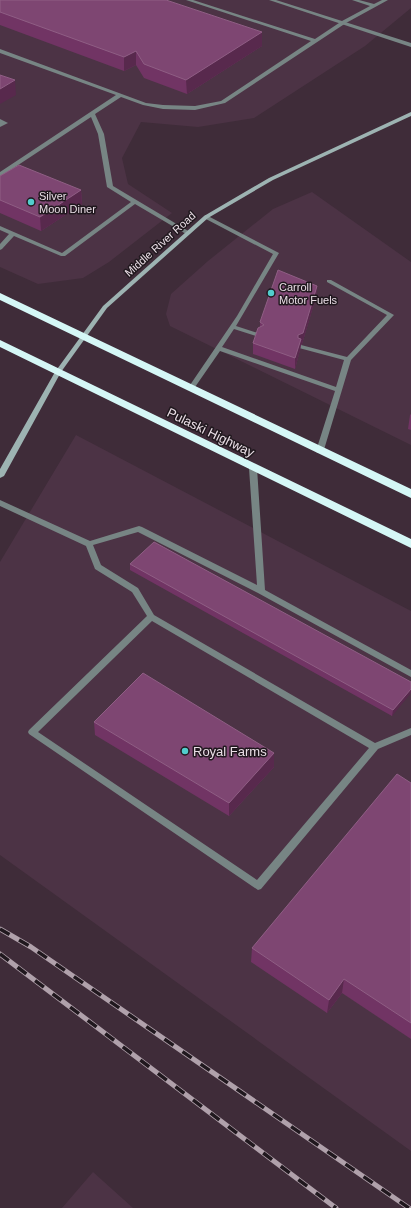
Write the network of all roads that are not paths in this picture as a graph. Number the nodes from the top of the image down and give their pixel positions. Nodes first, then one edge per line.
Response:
1 (188, 0) edge
2 (271, 0) edge
3 (354, 0) edge
4 (386, 0) edge
5 (374, 6) junction
6 (344, 22) junction
7 (315, 41) junction
8 (411, 45) edge
9 (0, 51) edge
10 (120, 95) junction
11 (92, 114) junction
12 (411, 114) edge
13 (0, 121) edge
14 (0, 125) edge
15 (0, 176) edge
16 (134, 202) junction
17 (206, 217) junction
18 (0, 228) edge
19 (13, 234) junction
20 (188, 234) junction
21 (0, 238) edge
22 (0, 248) edge
23 (328, 281) dead end
24 (0, 296) edge
25 (233, 327) junction
26 (259, 335) edge
27 (83, 336) junction
28 (0, 343) edge
29 (301, 347) edge
30 (218, 348) junction
31 (348, 360) junction
32 (58, 372) junction
33 (191, 388) junction
34 (339, 390) junction
35 (320, 451) junction
36 (253, 468) junction
37 (0, 476) edge
38 (411, 494) edge
39 (0, 503) edge
40 (89, 544) junction
41 (411, 544) edge
42 (261, 591) junction
43 (151, 617) junction
44 (411, 674) edge
45 (411, 731) edge
46 (375, 747) junction

1 - 7 street
2 - 6 street
3 - 5 street
4 - 5 street
5 - 6 street
6 - 7 street
6 - 8 street
7 - 10 street
9 - 10 street
10 - 11 street
11 - 15 street
11 - 16 street
12 - 17 street, Middle River Road
13 - 14 street
16 - 19 street
16 - 20 street
17 - 20 street, Middle River Road
17 - 25 street
18 - 19 street
19 - 21 street
19 - 22 street
20 - 27 street, Middle River Road
23 - 31 street
24 - 27 highway
25 - 26 street
25 - 30 street
27 - 32 street, Middle River Road
27 - 33 highway
28 - 32 highway, Pulaski Highway
29 - 31 street
30 - 33 street
30 - 34 street
31 - 34 street
32 - 36 highway, Pulaski Highway
32 - 37 street, Middle River Road
33 - 35 highway
34 - 35 street
35 - 38 highway
36 - 41 highway, Pulaski Highway
36 - 42 street
39 - 40 street
40 - 42 street
40 - 43 street
42 - 44 street
43 - 46 street
43 - 46 street
45 - 46 street

